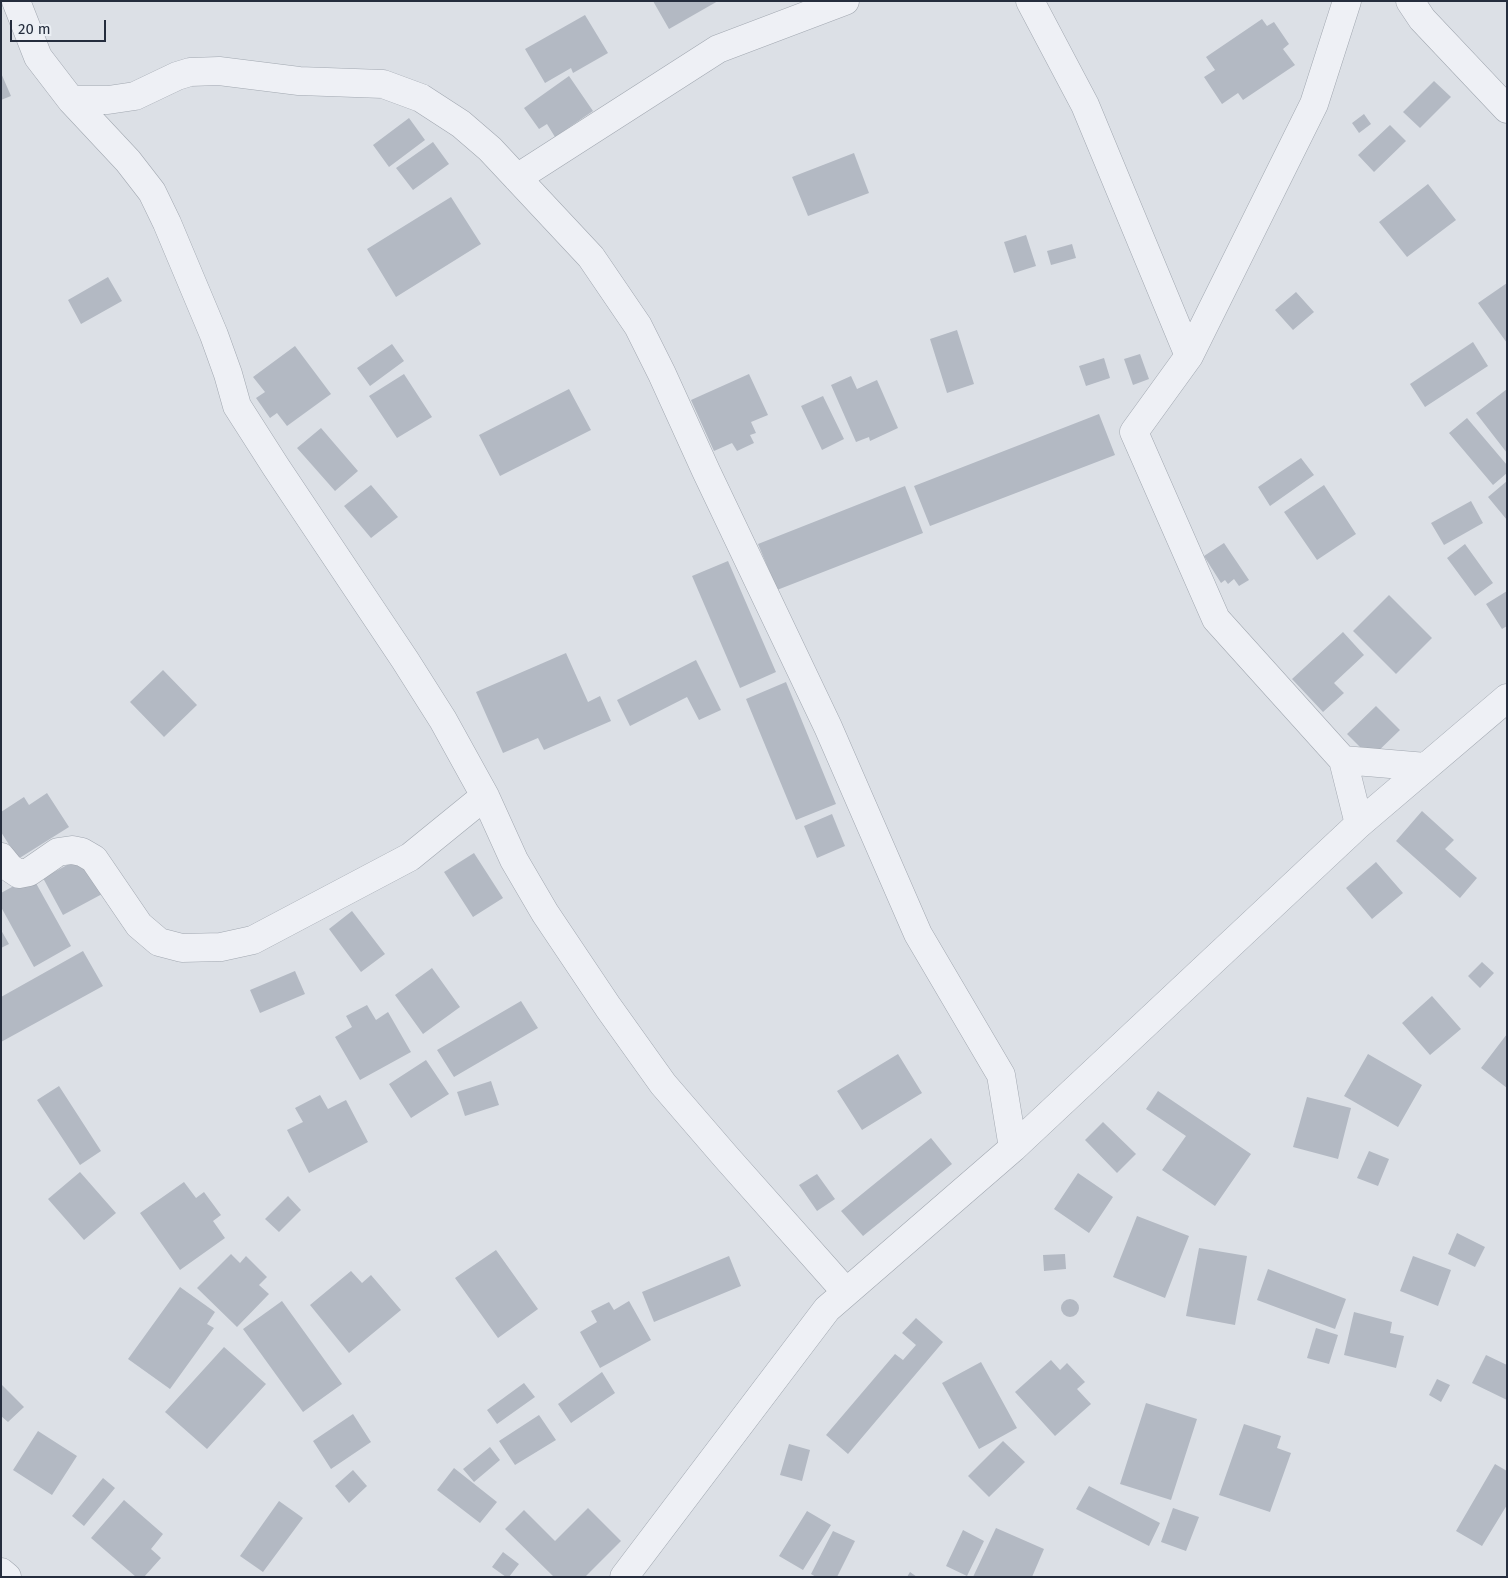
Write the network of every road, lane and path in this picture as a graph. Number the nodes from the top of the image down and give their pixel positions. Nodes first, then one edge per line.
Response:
1 (16, 1) edge
2 (845, 1) edge
3 (1030, 1) edge
4 (1347, 1) edge
5 (1410, 1) edge
6 (71, 100) junction
7 (1507, 109) edge
8 (517, 178) junction
9 (1189, 356) junction
10 (1507, 698) edge
11 (1343, 760) junction
12 (1426, 766) junction
13 (485, 796) junction
14 (1359, 824) junction
15 (1, 857) edge
16 (1013, 1148) junction
17 (846, 1292) junction
18 (1, 1572) edge
19 (7, 1577) edge
20 (624, 1577) edge

1 - 6 street
2 - 8 street
3 - 9 street
4 - 9 street
5 - 7 street
6 - 8 street
6 - 13 street
8 - 16 street
9 - 11 street
10 - 12 street
11 - 12 street
11 - 14 street
12 - 14 street
13 - 15 street
13 - 17 street
14 - 16 street
16 - 17 street
17 - 20 street
18 - 19 street

